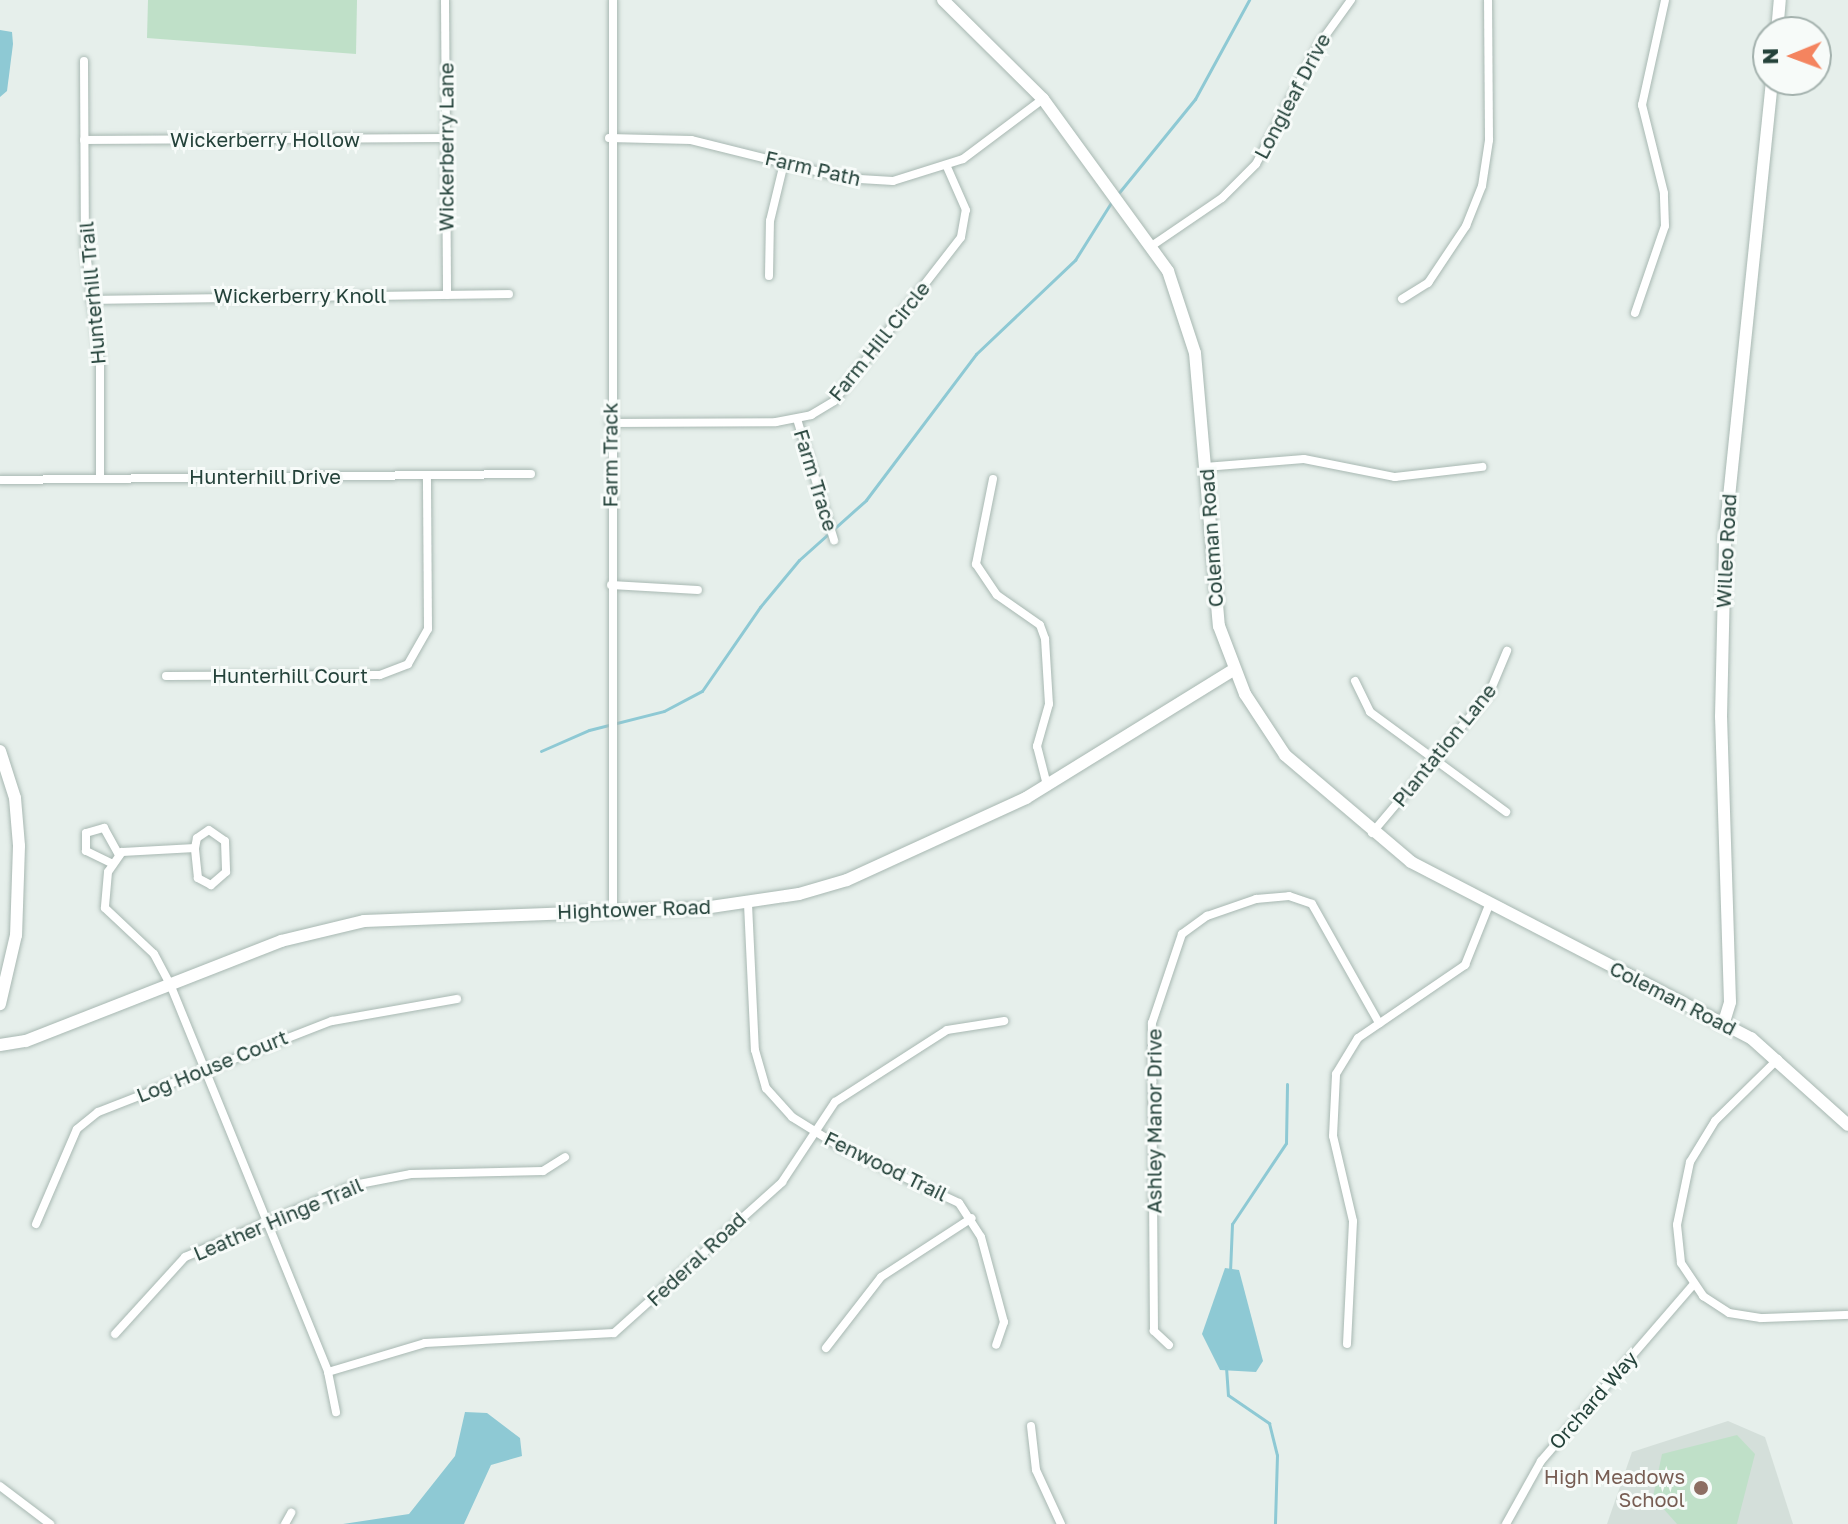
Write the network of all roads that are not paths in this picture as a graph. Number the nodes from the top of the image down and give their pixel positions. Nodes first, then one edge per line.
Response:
1 (445, 0) edge
2 (613, 0) edge
3 (1488, 0) edge
4 (1665, 0) edge
5 (950, 2) edge
6 (1344, 2) edge
7 (84, 61) dead end
8 (1770, 96) edge
9 (1043, 99) junction
10 (445, 138) junction
11 (609, 138) junction
12 (84, 140) junction
13 (784, 163) junction
14 (947, 167) junction
15 (1153, 245) junction
16 (769, 276) dead end
17 (509, 294) dead end
18 (447, 295) junction
19 (1402, 299) dead end
20 (91, 300) junction
21 (1635, 313) dead end
22 (797, 419) junction
23 (610, 423) junction
24 (1205, 467) junction
25 (1482, 467) dead end
26 (531, 474) dead end
27 (427, 475) junction
28 (100, 477) junction
29 (993, 479) dead end
30 (0, 480) edge
31 (834, 540) dead end
32 (611, 585) junction
33 (698, 590) dead end
34 (1507, 651) dead end
35 (1233, 670) junction
36 (166, 676) dead end
37 (1355, 681) dead end
38 (0, 751) edge
39 (1431, 763) junction
40 (1047, 785) junction
41 (1506, 812) dead end
42 (1371, 833) junction
43 (195, 848) junction
44 (119, 855) junction
45 (111, 863) junction
46 (748, 904) junction
47 (1489, 905) junction
48 (613, 910) junction
49 (170, 984) junction
50 (457, 999) dead end
51 (0, 1004) edge
52 (1004, 1021) dead end
53 (1724, 1022) junction
54 (1379, 1023) junction
55 (0, 1045) edge
56 (1779, 1058) junction
57 (204, 1068) junction
58 (1848, 1125) edge
59 (815, 1132) junction
60 (565, 1157) dead end
61 (972, 1218) junction
62 (267, 1221) junction
63 (36, 1224) dead end
64 (1693, 1285) junction
65 (1848, 1315) edge
66 (115, 1334) dead end
67 (1347, 1344) dead end
68 (996, 1345) dead end
69 (1169, 1345) dead end
70 (826, 1348) dead end
71 (328, 1372) junction
72 (336, 1412) dead end
73 (1031, 1426) dead end
74 (0, 1486) edge
75 (291, 1513) dead end
76 (50, 1524) edge
77 (285, 1524) edge
78 (1061, 1524) edge
79 (1506, 1524) edge

1 - 10 street, Wickerberry Lane
2 - 11 street, Farm Track
3 - 19 street
4 - 21 street
5 - 9 street, Coleman Road
6 - 15 street, Longleaf Drive
7 - 12 street, Hunterhill Trail
8 - 53 street, Willeo Road
9 - 14 street, Farm Path
9 - 15 street, Coleman Road
10 - 12 street, Wickerberry Hollow
10 - 18 street, Wickerberry Lane
11 - 13 street, Farm Path
11 - 23 street, Farm Track
12 - 20 street, Hunterhill Trail
13 - 14 street, Farm Path
13 - 16 street
14 - 22 street, Farm Hill Circle
15 - 24 street, Coleman Road
17 - 18 street, Wickerberry Knoll
18 - 20 street, Wickerberry Knoll
20 - 28 street, Hunterhill Trail
22 - 23 street
22 - 31 street, Farm Trace
23 - 32 street, Farm Track
24 - 25 street
24 - 35 street, Coleman Road
26 - 27 street, Hunterhill Drive
27 - 28 street, Hunterhill Drive
27 - 36 street, Hunterhill Court
28 - 30 street, Hunterhill Drive
29 - 40 street
32 - 33 street
32 - 48 street, Farm Track
34 - 39 street, Plantation Lane
35 - 40 street, Hightower Road
35 - 42 street, Coleman Road
37 - 39 street
38 - 51 street
39 - 41 street
39 - 42 street, Plantation Lane
40 - 46 street, Hightower Road
42 - 47 street, Coleman Road
43 - 43 street
43 - 44 street
44 - 45 street
44 - 45 street
45 - 49 street
46 - 48 street, Hightower Road
46 - 59 street, Fenwood Trail
47 - 53 street, Coleman Road
47 - 54 street
48 - 49 street, Hightower Road
49 - 55 street, Hightower Road
49 - 57 street
50 - 57 street, Log House Court
52 - 59 street, Federal Road
53 - 56 street, Coleman Road
54 - 67 street
54 - 69 street, Ashley Manor Drive
56 - 58 street, Coleman Road
56 - 64 street
57 - 62 street
57 - 63 street, Log House Court
59 - 61 street, Fenwood Trail
59 - 71 street, Federal Road
60 - 62 street, Leather Hinge Trail
61 - 68 street, Fenwood Trail
61 - 70 street
62 - 66 street, Leather Hinge Trail
62 - 71 street
64 - 65 street
64 - 79 street, Orchard Way
71 - 72 street
73 - 78 street
74 - 76 street
75 - 77 street

